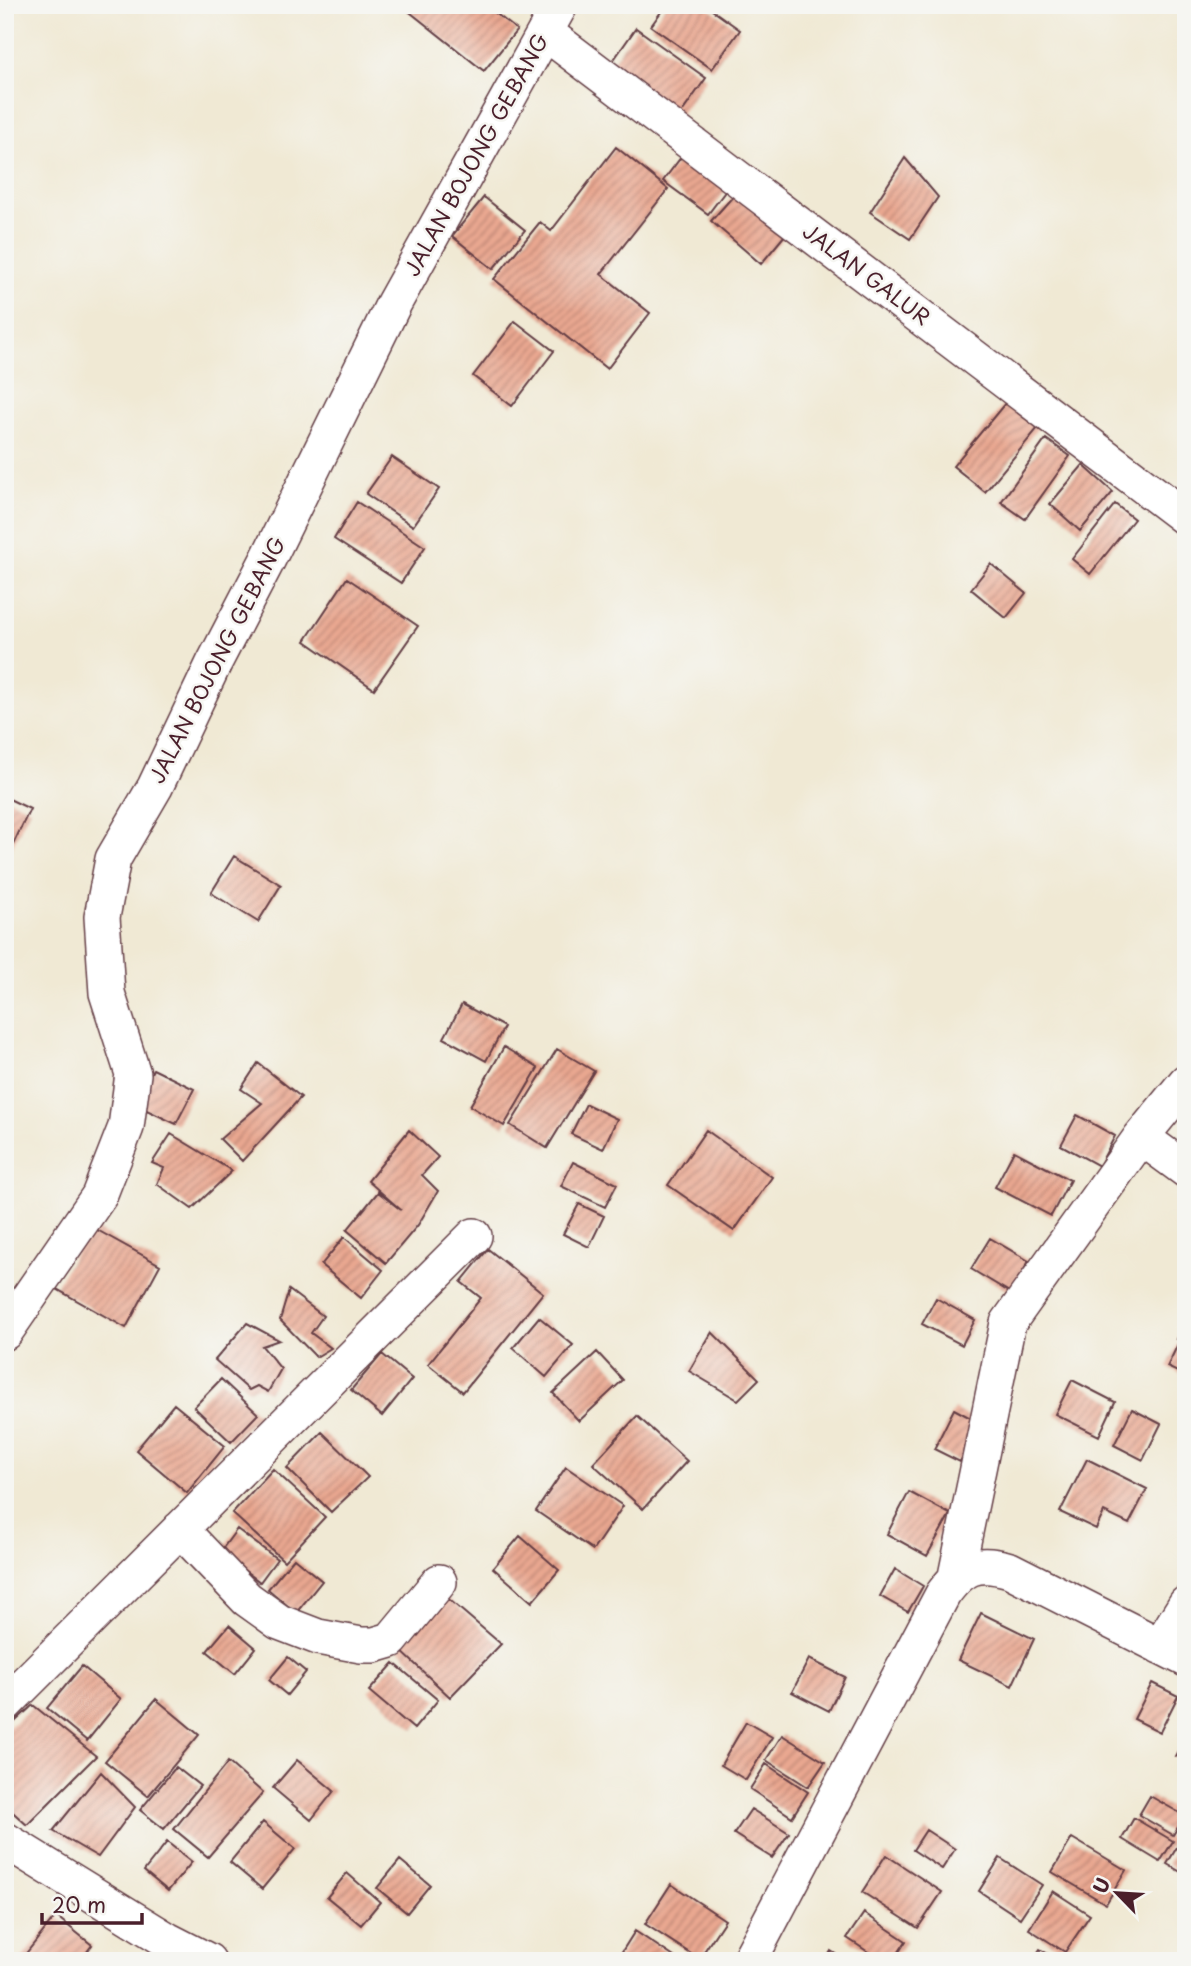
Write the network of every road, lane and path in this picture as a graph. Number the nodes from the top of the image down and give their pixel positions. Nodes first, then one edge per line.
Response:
1 (553, 19) edge
2 (1186, 518) edge
3 (1186, 1082) edge
4 (1140, 1137) junction
5 (1186, 1170) edge
6 (474, 1236) dead end
7 (5, 1332) edge
8 (180, 1529) junction
9 (957, 1576) junction
10 (439, 1582) dead end
11 (1186, 1604) edge
12 (1173, 1652) edge
13 (5, 1703) edge
14 (5, 1840) edge
15 (208, 1961) edge
16 (749, 1961) edge

1 - 2 street, JALAN GALUR
1 - 7 street, JALAN BOJONG GEBANG
3 - 4 street
4 - 5 street
4 - 9 street
6 - 8 street
8 - 10 street
8 - 13 street
9 - 12 street
9 - 16 street
11 - 12 street
14 - 15 street

